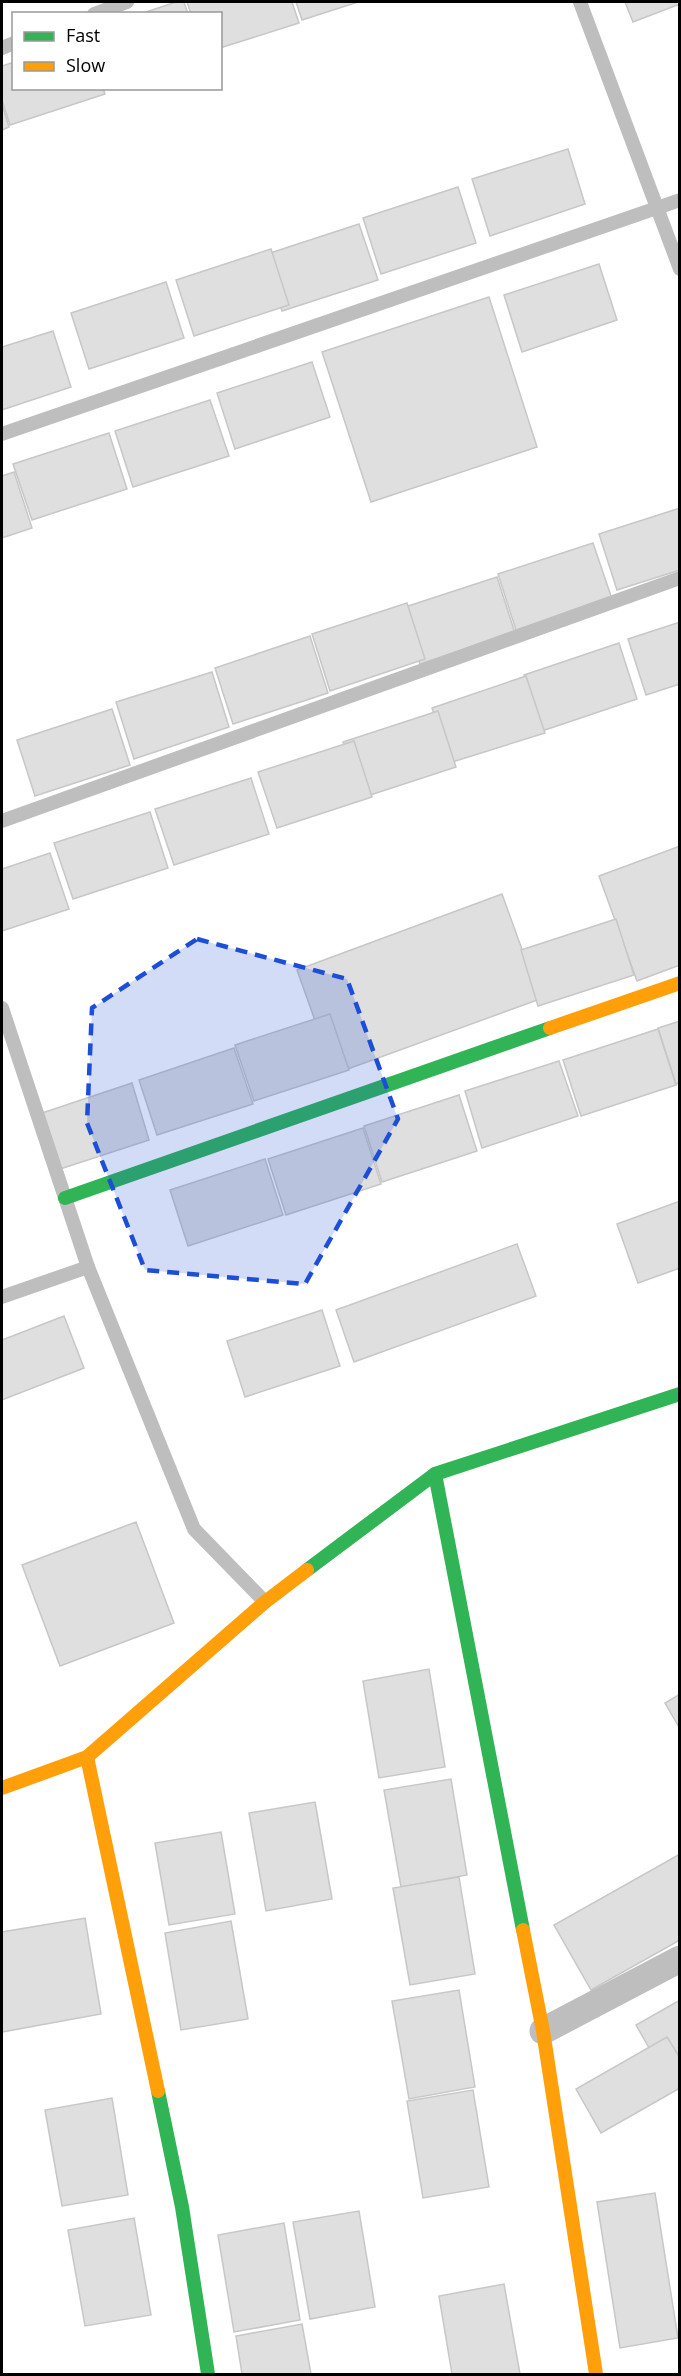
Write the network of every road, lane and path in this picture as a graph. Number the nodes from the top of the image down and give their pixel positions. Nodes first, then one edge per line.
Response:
1 (127, 2) edge
2 (580, 2) edge
3 (100, 12) edge
4 (680, 200) edge
5 (657, 208) junction
6 (680, 269) edge
7 (2, 434) edge
8 (680, 578) edge
9 (2, 821) edge
10 (680, 983) edge
11 (2, 1008) edge
12 (64, 1198) junction
13 (88, 1267) junction
14 (2, 1297) edge
15 (680, 1394) edge
16 (435, 1474) junction
17 (265, 1602) junction
18 (87, 1757) junction
19 (2, 1788) edge
20 (680, 1959) edge
21 (543, 2031) junction
22 (208, 2374) edge
23 (596, 2374) edge

1 - 3 lane
2 - 5 lane
4 - 5 lane
5 - 6 lane
5 - 7 lane
8 - 9 lane
10 - 12 street
11 - 12 lane
12 - 13 lane
13 - 14 lane
13 - 17 lane
15 - 16 street
16 - 17 street
16 - 21 street
17 - 18 street
18 - 19 street
18 - 22 street
20 - 21 street
21 - 23 street

